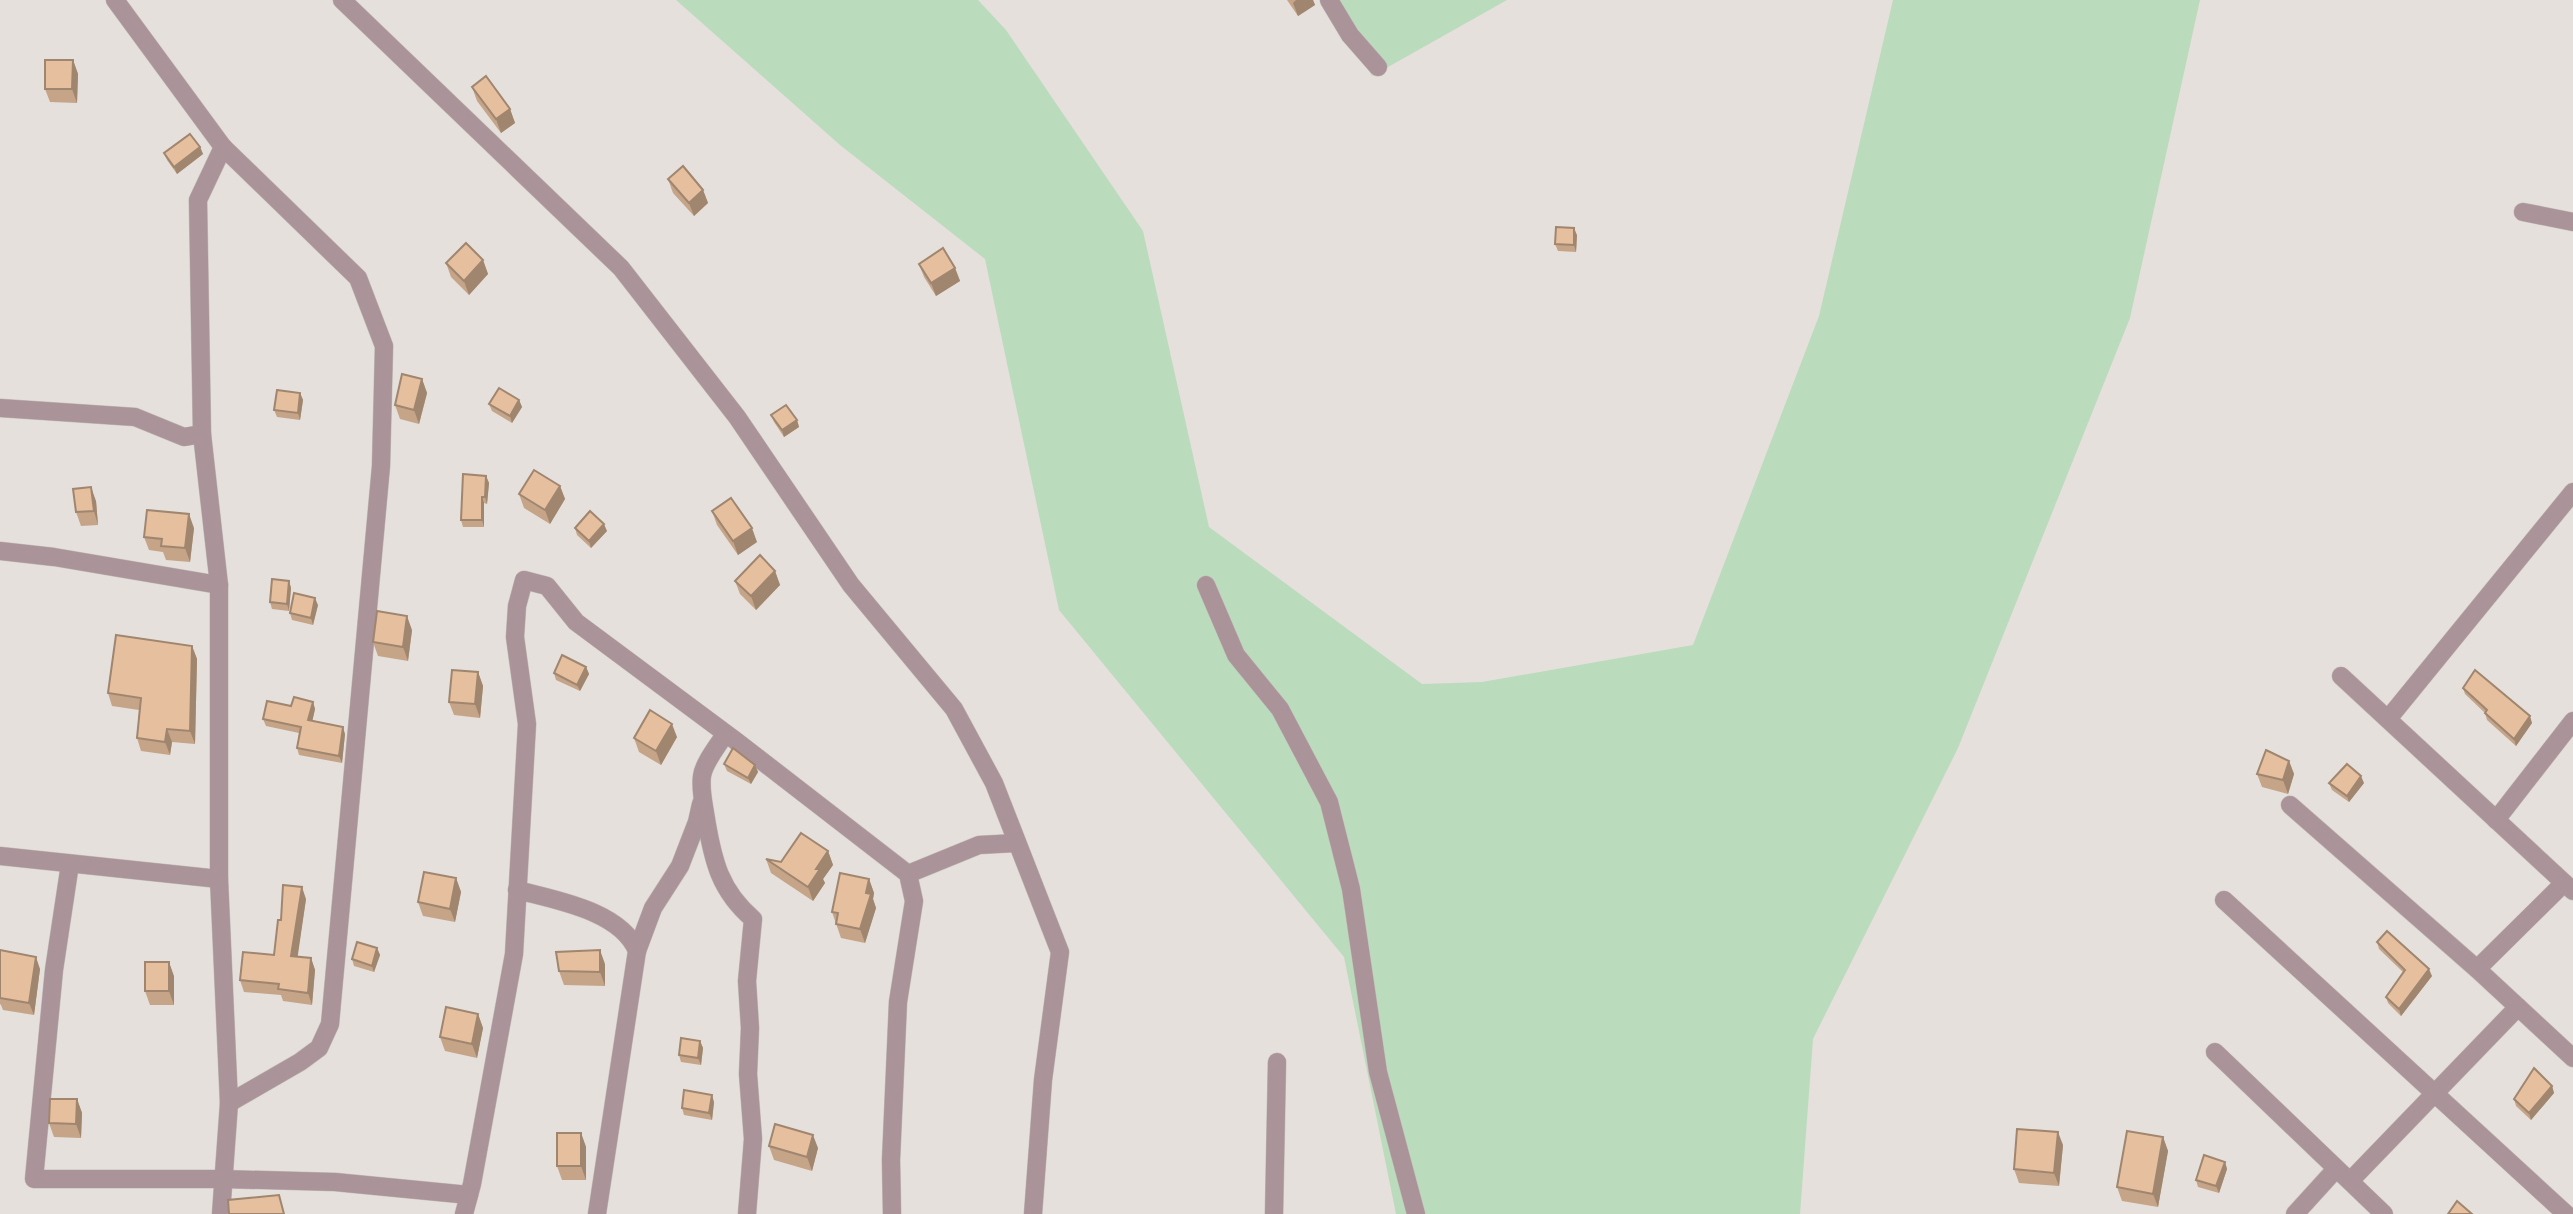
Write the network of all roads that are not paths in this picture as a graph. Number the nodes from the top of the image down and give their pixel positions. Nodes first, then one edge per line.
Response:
1 (115, 0) edge
2 (342, 0) edge
3 (1329, 0) edge
4 (1378, 67) dead end
5 (223, 147) junction
6 (2523, 212) dead end
7 (2573, 222) edge
8 (0, 408) edge
9 (202, 434) junction
10 (2573, 492) edge
11 (0, 551) edge
12 (219, 585) junction
13 (1206, 585) dead end
14 (2341, 676) dead end
15 (2388, 719) junction
16 (2571, 727) edge
17 (726, 733) junction
18 (702, 795) junction
19 (2290, 805) dead end
20 (2496, 820) junction
21 (1016, 843) junction
22 (0, 856) edge
23 (70, 864) junction
24 (908, 874) junction
25 (219, 879) junction
26 (2568, 887) edge
27 (517, 890) junction
28 (2224, 900) dead end
29 (638, 951) junction
30 (2477, 969) junction
31 (2518, 1007) junction
32 (2215, 1052) dead end
33 (2573, 1058) edge
34 (1277, 1062) dead end
35 (2434, 1094) junction
36 (229, 1103) junction
37 (2336, 1170) junction
38 (222, 1179) junction
39 (2351, 1180) junction
40 (469, 1195) junction
41 (221, 1214) edge
42 (464, 1214) edge
43 (597, 1214) edge
44 (747, 1214) edge
45 (891, 1214) edge
46 (1033, 1214) edge
47 (1274, 1214) edge
48 (1416, 1214) edge
49 (2295, 1214) edge
50 (2384, 1214) edge
51 (2566, 1214) edge

1 - 5 street
2 - 21 street
3 - 4 street
5 - 9 street
5 - 36 street
6 - 7 street
8 - 9 street
9 - 12 street
10 - 15 street
11 - 12 street
12 - 25 street
13 - 48 street
14 - 15 street
15 - 20 street
16 - 20 street
17 - 18 street
17 - 24 street
17 - 27 street
18 - 29 street
18 - 44 street
19 - 30 street
20 - 26 street
21 - 24 street
21 - 46 street
22 - 23 street
23 - 25 street
23 - 38 street
24 - 45 street
25 - 36 street
26 - 30 street
27 - 29 street
27 - 40 street
28 - 35 street
29 - 43 street
30 - 31 street
31 - 33 street
31 - 35 street
32 - 37 street
34 - 47 street
35 - 39 street
35 - 51 street
36 - 38 street
37 - 39 street
37 - 49 street
38 - 40 street
38 - 41 street
39 - 50 street
40 - 42 street

